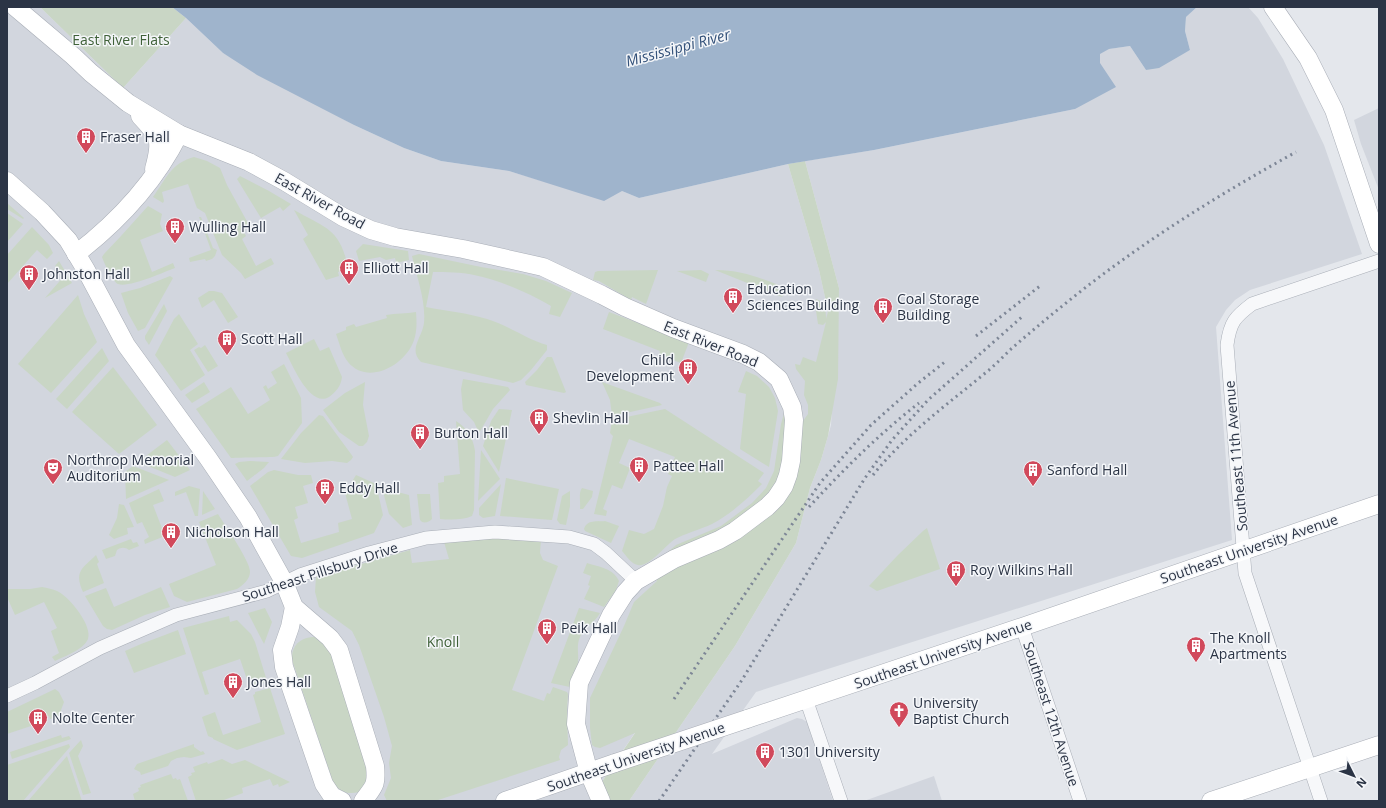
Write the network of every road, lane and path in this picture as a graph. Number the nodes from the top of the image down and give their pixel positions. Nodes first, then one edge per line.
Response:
1 (15, 7) edge
2 (1273, 7) edge
3 (128, 103) junction
4 (179, 134) junction
5 (7, 181) edge
6 (150, 181) junction
7 (1379, 244) edge
8 (76, 254) junction
9 (1379, 261) edge
10 (1379, 504) edge
11 (1244, 551) junction
12 (636, 581) junction
13 (284, 582) junction
14 (294, 607) junction
15 (1022, 627) junction
16 (7, 696) edge
17 (806, 699) junction
18 (1379, 745) edge
19 (1310, 768) junction
20 (589, 773) junction
21 (600, 799) edge
22 (342, 801) edge
23 (363, 801) edge
24 (506, 801) edge
25 (841, 801) edge
26 (1080, 801) edge
27 (1211, 801) edge
28 (1322, 801) edge

1 - 3 street
2 - 7 street
3 - 4 street, East River Road
3 - 6 street
4 - 6 street
4 - 12 street, East River Road
5 - 8 street
6 - 8 street
8 - 13 street
9 - 11 street, Southeast 11th Avenue
10 - 11 street, Southeast University Avenue
11 - 15 street, Southeast University Avenue
11 - 19 street, Southeast 11th Avenue
12 - 13 street, Southeast Pillsbury Drive
12 - 20 street, East River Road
13 - 14 street
13 - 16 street, Southeast Pillsbury Drive
14 - 22 street
14 - 23 street
15 - 17 street, Southeast University Avenue
15 - 26 street, Southeast 12th Avenue
17 - 20 street, Southeast University Avenue, bridge
17 - 25 street
18 - 19 street
19 - 27 street
19 - 28 street, Southeast 11th Avenue
20 - 21 street, East River Road
20 - 24 street, Southeast University Avenue

